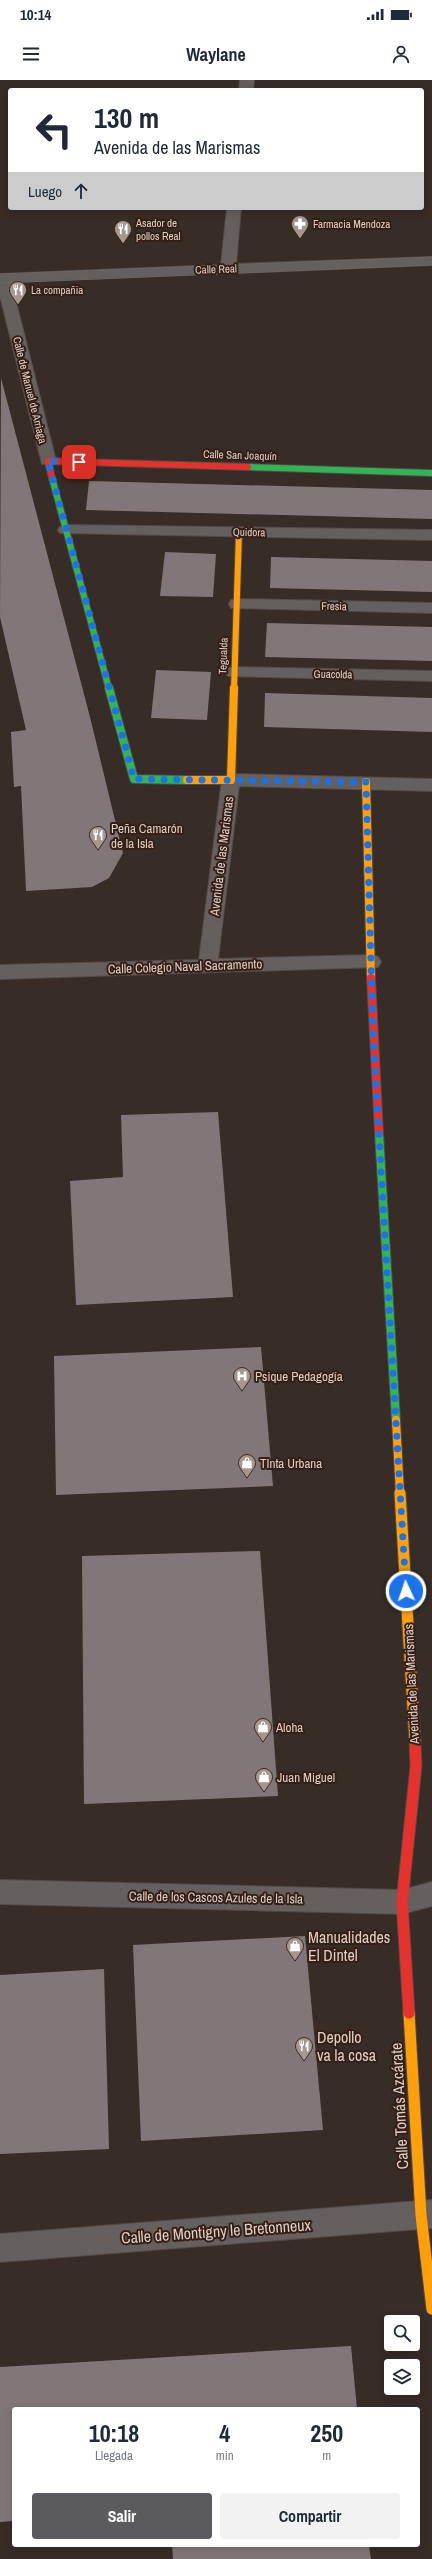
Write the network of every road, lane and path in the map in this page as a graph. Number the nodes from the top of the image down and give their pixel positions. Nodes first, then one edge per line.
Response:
1 (234, 210) edge
2 (432, 261) edge
3 (228, 268) junction
4 (2, 278) edge
5 (48, 461) junction
6 (432, 473) edge
7 (66, 530) junction
8 (239, 532) junction
9 (432, 535) edge
10 (237, 604) junction
11 (432, 608) edge
12 (234, 672) junction
13 (432, 676) edge
14 (231, 780) junction
15 (366, 782) junction
16 (432, 785) edge
17 (370, 962) junction
18 (208, 965) junction
19 (0, 972) edge
20 (0, 1892) edge
21 (432, 1894) edge
22 (402, 1902) junction
23 (426, 2214) edge
24 (0, 2248) edge
25 (432, 2309) edge

1 - 3 street
2 - 3 street, Calle Real
3 - 4 street, Calle Real
4 - 5 street, Calle de Manuel de Arriaga
5 - 6 street, Calle San Joaquín
5 - 7 street, Calle de Manuel de Arriaga
7 - 8 street, Quidora
7 - 14 street, Calle de Manuel de Arriaga
8 - 9 street, Quidora
8 - 10 street, Tegualda
10 - 11 street, Fresia
10 - 12 street, Tegualda
12 - 13 street, Guacolda
12 - 14 street, Tegualda
14 - 15 street, Avenida de las Marismas
14 - 18 street, Avenida de las Marismas
15 - 16 street
15 - 17 street, Avenida de las Marismas
17 - 18 street, Calle Colegio Naval Sacramento
17 - 22 street, Avenida de las Marismas
18 - 19 street, Calle Colegio Naval Sacramento
20 - 22 street, Calle de los Cascos Azules de la Isla
21 - 22 street, Calle de los Cascos Azules de la Isla
22 - 23 street, Calle Tomás Azcárate
23 - 24 street, Calle de Montigny le Bretonneux
23 - 25 street, Calle Tomás Azcárate

